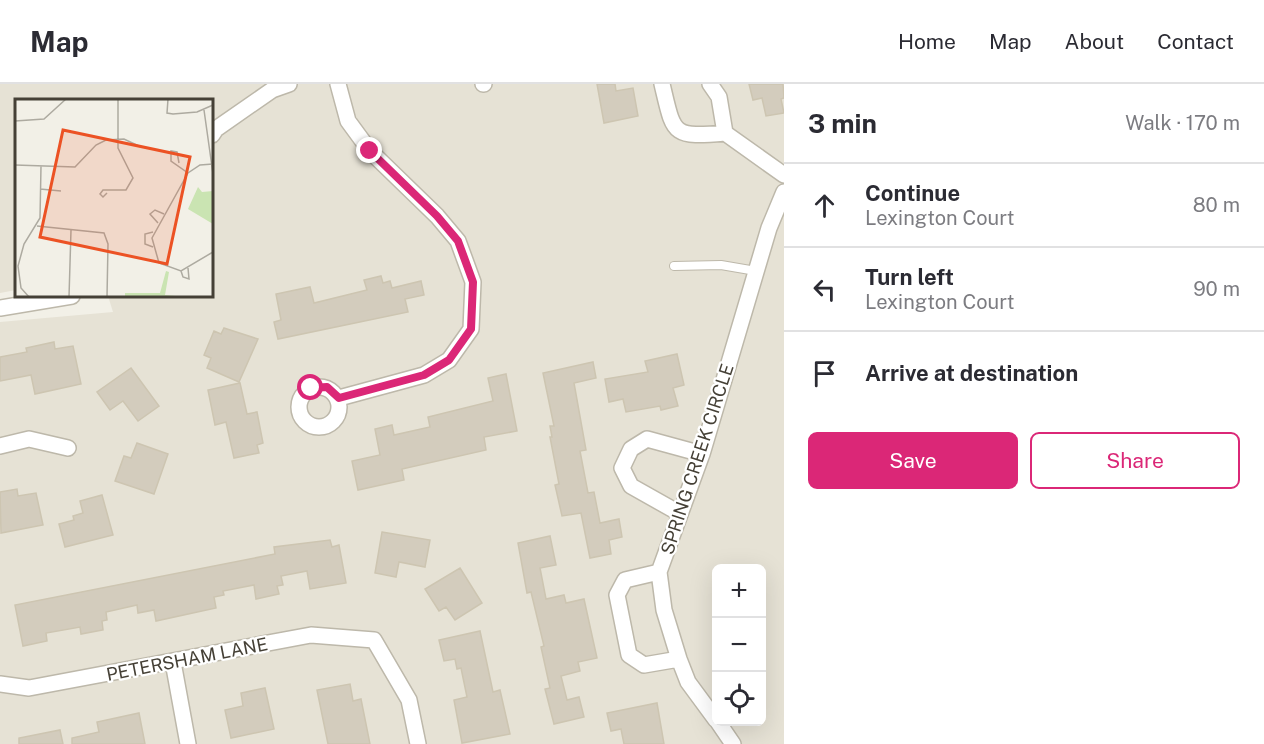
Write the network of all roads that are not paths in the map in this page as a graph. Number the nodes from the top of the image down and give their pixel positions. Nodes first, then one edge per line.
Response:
1 (289, 84) edge
2 (338, 84) edge
3 (662, 84) edge
4 (710, 84) edge
5 (725, 133) junction
6 (213, 134) edge
7 (784, 175) edge
8 (784, 192) edge
9 (674, 266) dead end
10 (756, 271) junction
11 (66, 297) edge
12 (0, 308) edge
13 (339, 398) dead end
14 (0, 446) edge
15 (68, 448) dead end
16 (702, 454) junction
17 (679, 513) junction
18 (659, 572) junction
19 (678, 659) junction
20 (173, 662) junction
21 (0, 684) edge
22 (712, 714) edge
23 (720, 726) edge
24 (188, 744) edge
25 (418, 744) edge
26 (733, 744) edge

1 - 6 street
2 - 13 street
3 - 5 street
4 - 5 street
5 - 7 street
8 - 10 street, SPRING CREEK CIRCLE
9 - 10 lane
10 - 16 street, SPRING CREEK CIRCLE
11 - 12 street
14 - 15 street
16 - 17 street, SPRING CREEK CIRCLE
16 - 17 street
17 - 18 street, SPRING CREEK CIRCLE
18 - 19 street, SPRING CREEK CIRCLE
18 - 19 street
19 - 22 street, SPRING CREEK CIRCLE
20 - 21 street, PETERSHAM LANE
20 - 24 street
20 - 25 street, PETERSHAM LANE
23 - 26 street, SPRING CREEK CIRCLE

